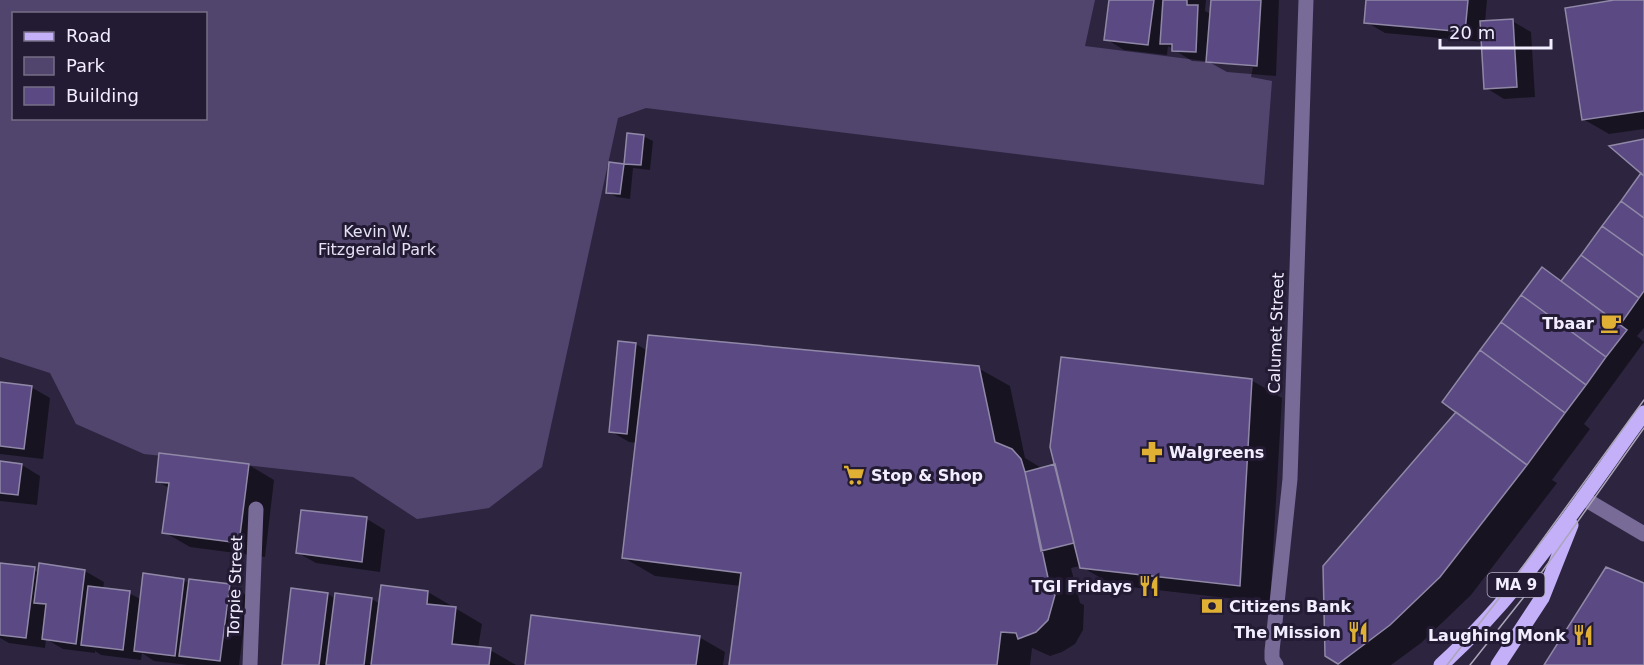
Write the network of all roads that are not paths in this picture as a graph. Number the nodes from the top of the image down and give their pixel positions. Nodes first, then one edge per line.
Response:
1 (1306, 0) edge
2 (1644, 413) edge
3 (1583, 498) junction
4 (256, 509) dead end
5 (1644, 534) edge
6 (1272, 663) edge
7 (250, 665) edge
8 (1441, 665) edge
9 (1498, 665) edge

1 - 6 street, Calumet Street
2 - 3 main road, MA 9
3 - 5 street
3 - 8 main road, MA 9
3 - 9 main road, MA 9
4 - 7 street, Torpie Street

